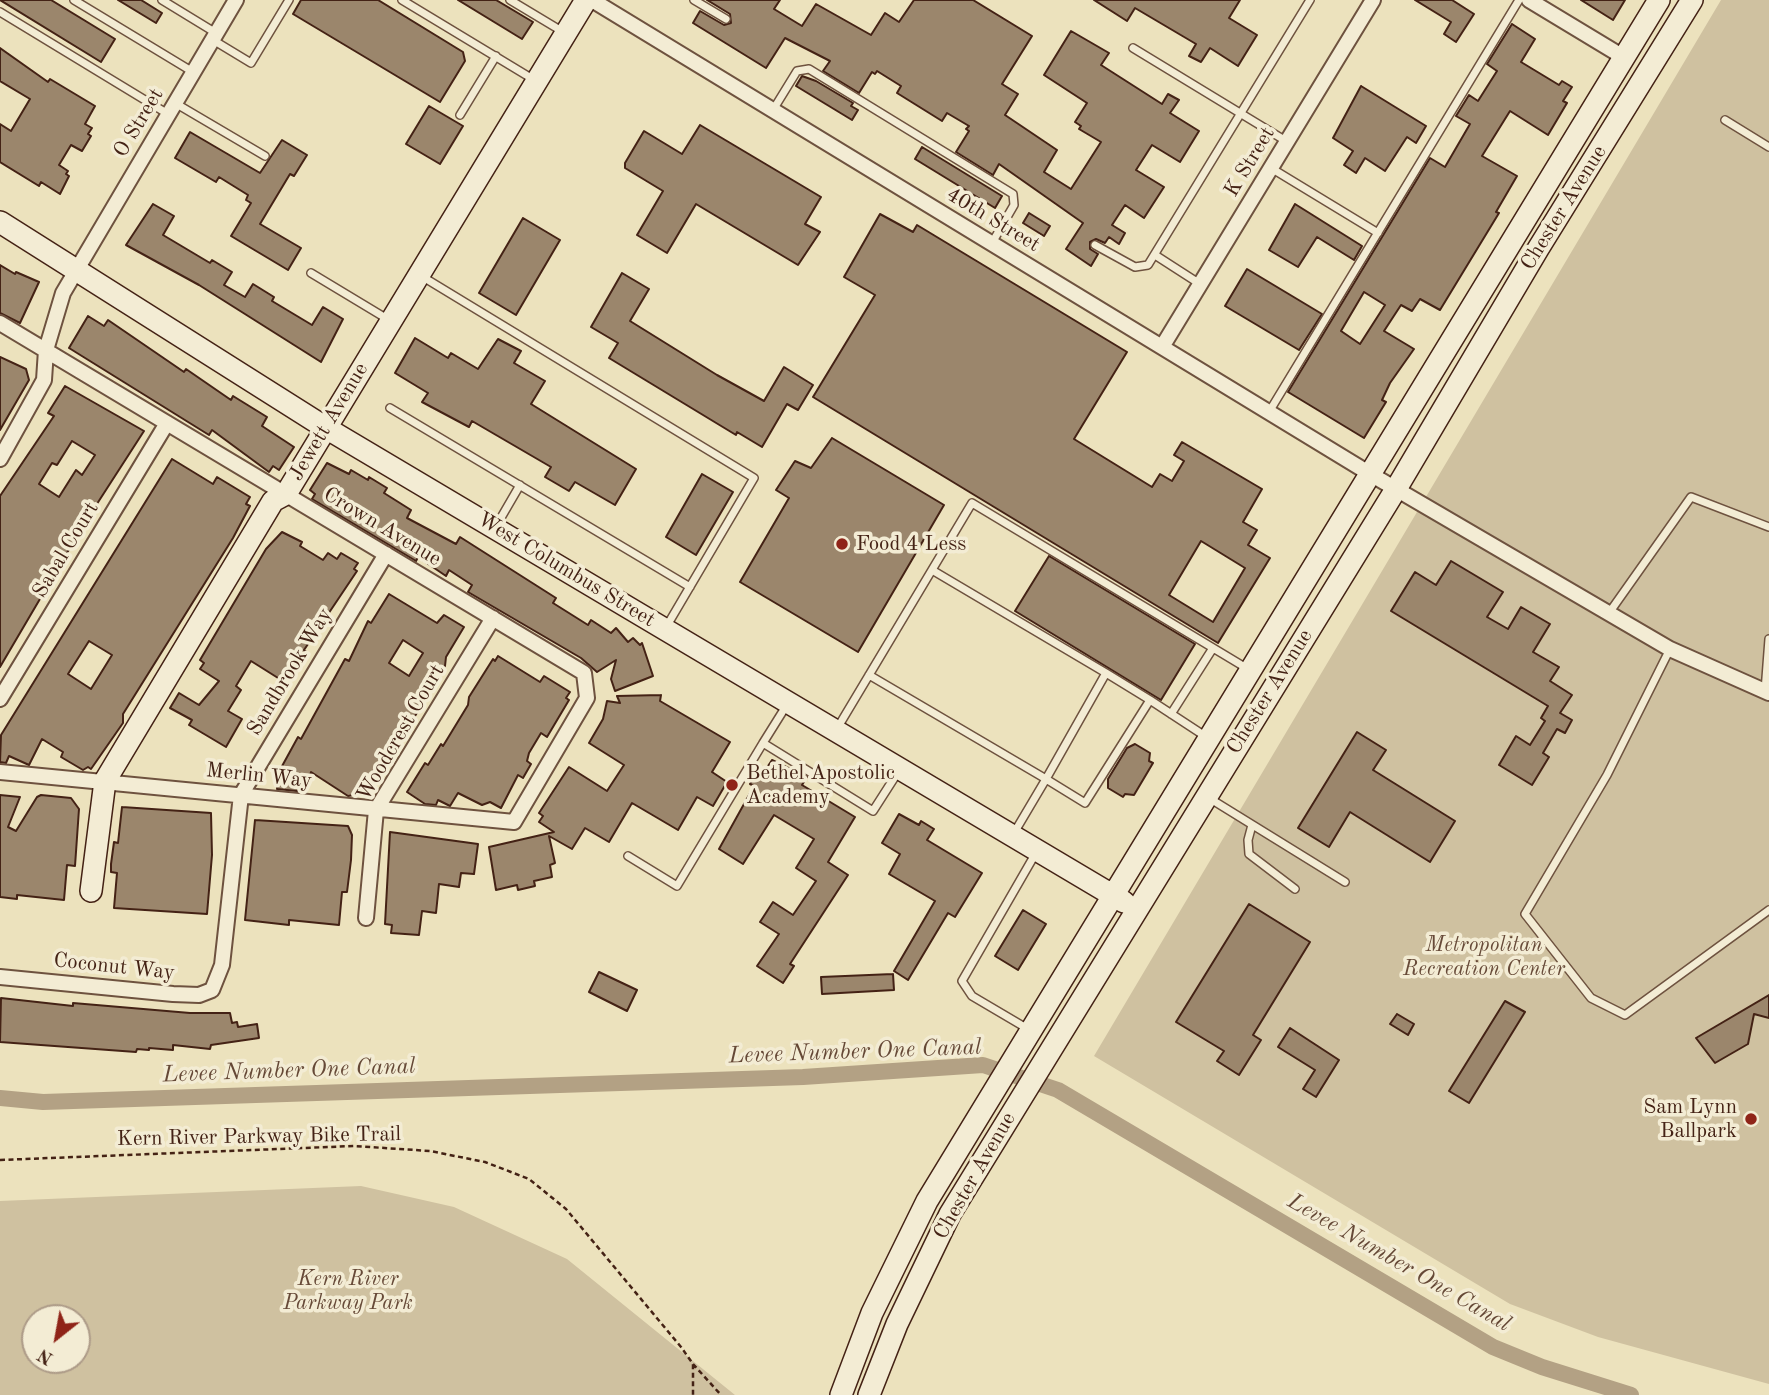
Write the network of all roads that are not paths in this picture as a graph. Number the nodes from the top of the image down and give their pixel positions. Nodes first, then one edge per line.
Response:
1 (74, 0) edge
2 (162, 0) edge
3 (236, 0) edge
4 (289, 0) edge
5 (402, 0) edge
6 (510, 0) edge
7 (586, 0) edge
8 (592, 0) edge
9 (694, 0) edge
10 (1310, 0) edge
11 (1373, 0) edge
12 (1519, 0) edge
13 (1529, 0) edge
14 (1660, 0) edge
15 (1692, 0) edge
16 (0, 12) edge
17 (726, 19) dead end
18 (565, 33) junction
19 (215, 36) junction
20 (1133, 48) dead end
21 (496, 56) junction
22 (1625, 58) junction
23 (193, 73) junction
24 (538, 82) junction
25 (172, 108) junction
26 (773, 110) junction
27 (1241, 113) junction
28 (460, 115) dead end
29 (1725, 120) dead end
30 (1287, 142) junction
31 (1769, 146) edge
32 (265, 156) dead end
33 (1271, 168) junction
34 (0, 222) edge
35 (1378, 233) junction
36 (992, 243) junction
37 (1095, 245) dead end
38 (1155, 255) junction
39 (77, 268) junction
40 (311, 273) dead end
41 (419, 275) junction
42 (1200, 284) junction
43 (391, 321) junction
44 (0, 323) edge
45 (1162, 347) junction
46 (46, 350) junction
47 (390, 408) dead end
48 (1269, 412) junction
49 (167, 423) junction
50 (326, 428) junction
51 (0, 459) edge
52 (1372, 475) junction
53 (520, 485) junction
54 (1396, 489) junction
55 (286, 494) junction
56 (1769, 527) edge
57 (495, 528) junction
58 (386, 554) junction
59 (932, 570) junction
60 (690, 587) junction
61 (1609, 613) junction
62 (493, 618) junction
63 (665, 629) junction
64 (1769, 639) edge
65 (1213, 648) junction
66 (1670, 649) junction
67 (1251, 671) junction
68 (1106, 673) junction
69 (869, 675) junction
70 (1767, 692) edge
71 (0, 699) edge
72 (1150, 701) junction
73 (789, 703) junction
74 (1171, 714) junction
75 (836, 731) junction
76 (1209, 738) junction
77 (763, 743) junction
78 (900, 769) junction
79 (0, 772) edge
80 (1046, 779) junction
81 (105, 781) junction
82 (241, 795) junction
83 (1206, 797) junction
84 (376, 810) junction
85 (514, 822) joint
86 (1252, 825) junction
87 (1013, 836) junction
88 (1037, 850) junction
89 (628, 856) dead end
90 (1345, 882) dead end
91 (1295, 889) dead end
92 (91, 891) dead end
93 (1113, 896) junction
94 (1769, 910) edge
95 (1137, 911) junction
96 (366, 918) dead end
97 (0, 977) edge
98 (217, 981) joint
99 (1030, 1033) junction
100 (841, 1395) edge
101 (869, 1395) edge

1 - 23 lane
2 - 19 lane
3 - 19 street, O Street
4 - 19 lane
5 - 21 lane
6 - 18 lane
7 - 18 main road, Jewett Avenue
8 - 26 street, 40th Street
9 - 17 lane
10 - 27 lane
11 - 30 street, K Street
12 - 35 lane
13 - 22 street
14 - 22 main road, Chester Avenue
15 - 54 main road, Chester Avenue
16 - 25 lane
18 - 24 main road, Jewett Avenue
19 - 23 street, O Street
20 - 27 lane
21 - 24 lane
21 - 28 lane
22 - 52 main road, Chester Avenue
23 - 25 street, O Street
24 - 41 main road, Jewett Avenue
25 - 32 lane
25 - 39 street, O Street
26 - 36 street, 40th Street
26 - 36 lane
27 - 30 lane
27 - 38 lane
29 - 31 lane
30 - 33 street, K Street
33 - 35 lane
33 - 42 street, K Street
34 - 39 main road, West Columbus Street
35 - 48 lane
36 - 45 street, 40th Street
37 - 38 lane
38 - 42 lane
39 - 46 street, O Street
39 - 50 main road, West Columbus Street
40 - 43 lane
41 - 43 main road, Jewett Avenue
41 - 60 lane
42 - 45 street, K Street
43 - 50 main road, Jewett Avenue
44 - 46 street, Crown Avenue
45 - 48 street, 40th Street
46 - 49 street, Crown Avenue
46 - 51 street, O Street
47 - 53 lane
48 - 52 street, 40th Street
49 - 55 street, Crown Avenue
49 - 71 street, Sabal Court
50 - 55 main road, Jewett Avenue
50 - 57 main road, West Columbus Street
52 - 54 street, 40th Street
52 - 67 main road, Chester Avenue
53 - 57 lane
53 - 60 lane
54 - 61 street, 40th Street
54 - 83 main road, Chester Avenue
55 - 58 street, Crown Avenue
55 - 81 main road, Jewett Avenue
56 - 61 lane
57 - 63 main road, West Columbus Street
58 - 62 street, Crown Avenue
58 - 82 street, Sandbrook Way
59 - 65 lane
59 - 68 lane
59 - 69 lane
60 - 63 lane
61 - 66 street, 40th Street
62 - 84 street, Woodcrest Court
62 - 85 street, Crown Avenue
63 - 73 main road, West Columbus Street
64 - 70 lane
65 - 67 lane
65 - 74 lane
66 - 70 street, 40th Street
66 - 94 lane
67 - 76 main road, Chester Avenue
68 - 72 lane
68 - 80 lane
69 - 75 lane
69 - 80 lane
72 - 74 lane
72 - 80 lane
73 - 75 main road, West Columbus Street
73 - 77 lane
74 - 76 lane
75 - 78 main road, West Columbus Street
76 - 93 main road, Chester Avenue
77 - 78 lane
77 - 89 lane
78 - 87 main road, West Columbus Street
79 - 81 street, Merlin Way
80 - 87 lane
81 - 82 street, Merlin Way
81 - 92 main road, Jewett Avenue
82 - 84 street, Merlin Way
82 - 98 street, Sandbrook Way
83 - 86 lane
83 - 95 main road, Chester Avenue
84 - 85 street, Merlin Way
84 - 96 street, Woodcrest Court
86 - 90 lane
86 - 91 lane
87 - 88 main road, West Columbus Street
88 - 93 main road, West Columbus Street
88 - 99 lane
93 - 95 main road, West Columbus Street
93 - 99 main road, Chester Avenue
95 - 101 main road, Chester Avenue
97 - 98 street, Coconut Way
99 - 100 main road, Chester Avenue

